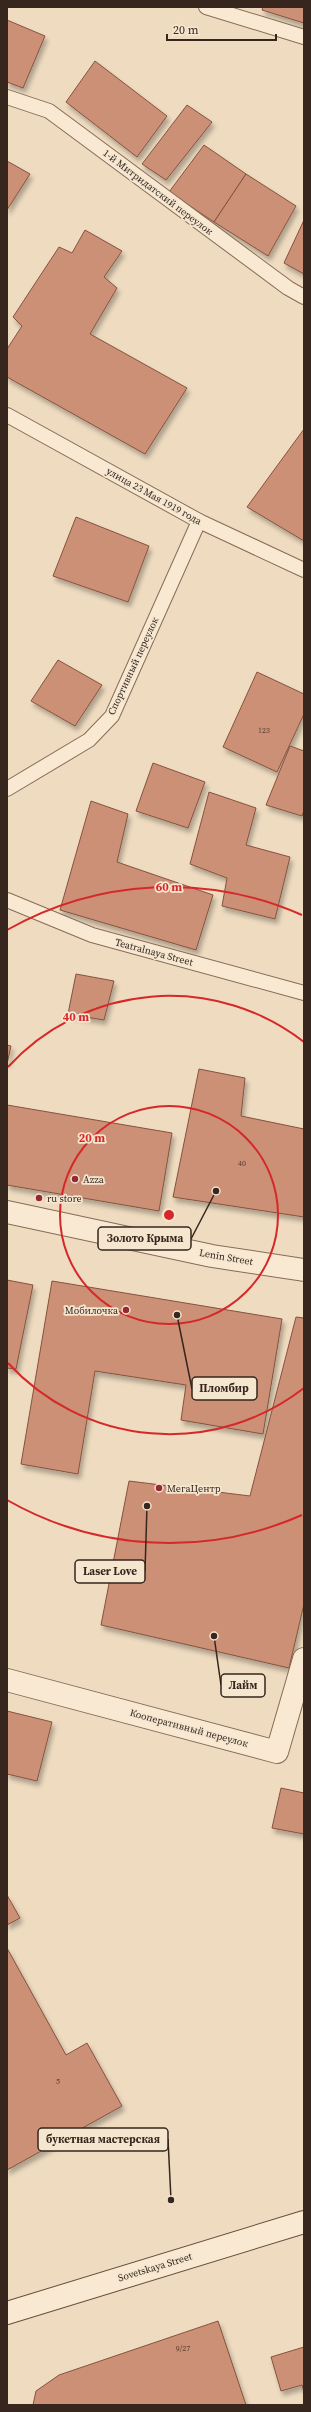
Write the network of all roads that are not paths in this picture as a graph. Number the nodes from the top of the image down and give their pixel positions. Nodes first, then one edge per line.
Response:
1 (206, 7) edge
2 (304, 37) edge
3 (7, 97) edge
4 (304, 297) edge
5 (7, 414) edge
6 (198, 521) junction
7 (304, 570) edge
8 (7, 790) edge
9 (7, 900) edge
10 (304, 993) edge
11 (7, 1212) edge
12 (304, 1270) edge
13 (304, 1659) edge
14 (7, 1680) edge
15 (304, 2222) edge
16 (7, 2313) edge

1 - 2 lane
3 - 4 lane, 1-й Митридатский переулок
5 - 6 lane, улица 23 Мая 1919 года
6 - 7 lane, улица 23 Мая 1919 года
6 - 8 lane, Спортивный переулок
9 - 10 lane, Teatralnaya Street
11 - 12 street, Lenin Street
13 - 14 street, Кооперативный переулок
15 - 16 street, Sovetskaya Street

